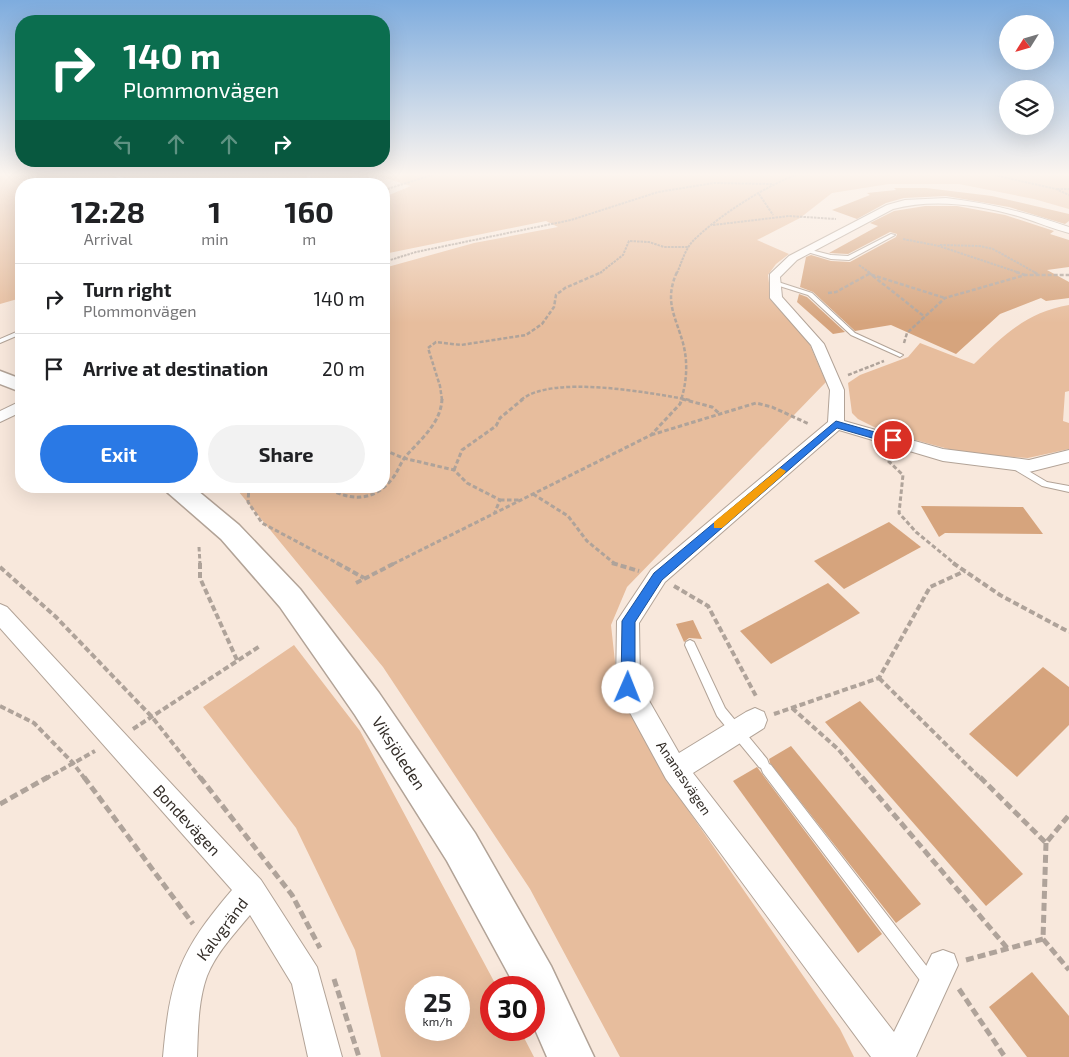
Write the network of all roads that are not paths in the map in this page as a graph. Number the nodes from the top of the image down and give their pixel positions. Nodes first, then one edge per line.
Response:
1 (857, 224) edge
2 (1052, 224) edge
3 (1069, 230) edge
4 (893, 235) road end
5 (807, 250) junction
6 (775, 283) junction
7 (15, 335) edge
8 (0, 341) edge
9 (900, 355) road end
10 (0, 377) edge
11 (15, 383) edge
12 (15, 409) edge
13 (0, 417) edge
14 (831, 428) junction
15 (1069, 456) edge
16 (1010, 463) junction
17 (1069, 489) edge
18 (184, 493) edge
19 (0, 613) edge
20 (690, 645) dead end
21 (754, 717) junction
22 (765, 766) joint
23 (675, 770) junction
24 (251, 890) junction
25 (938, 976) joint
26 (180, 1057) edge
27 (325, 1057) edge
28 (571, 1057) edge
29 (892, 1057) edge
30 (899, 1057) edge

1 - 5 street
2 - 3 street
4 - 5 lane
5 - 6 street
6 - 9 lane
6 - 14 street
7 - 8 lane
10 - 11 main road
12 - 13 street
14 - 16 street
14 - 23 street, Ananasvägen
15 - 16 street
16 - 17 lane
18 - 28 main road, Viksjöleden
19 - 24 street, Bondevägen
20 - 21 lane
21 - 22 lane
21 - 23 street
22 - 25 lane
23 - 29 street, Ananasvägen
24 - 26 street, Kalvgränd
24 - 27 street, Bondevägen
25 - 30 street

